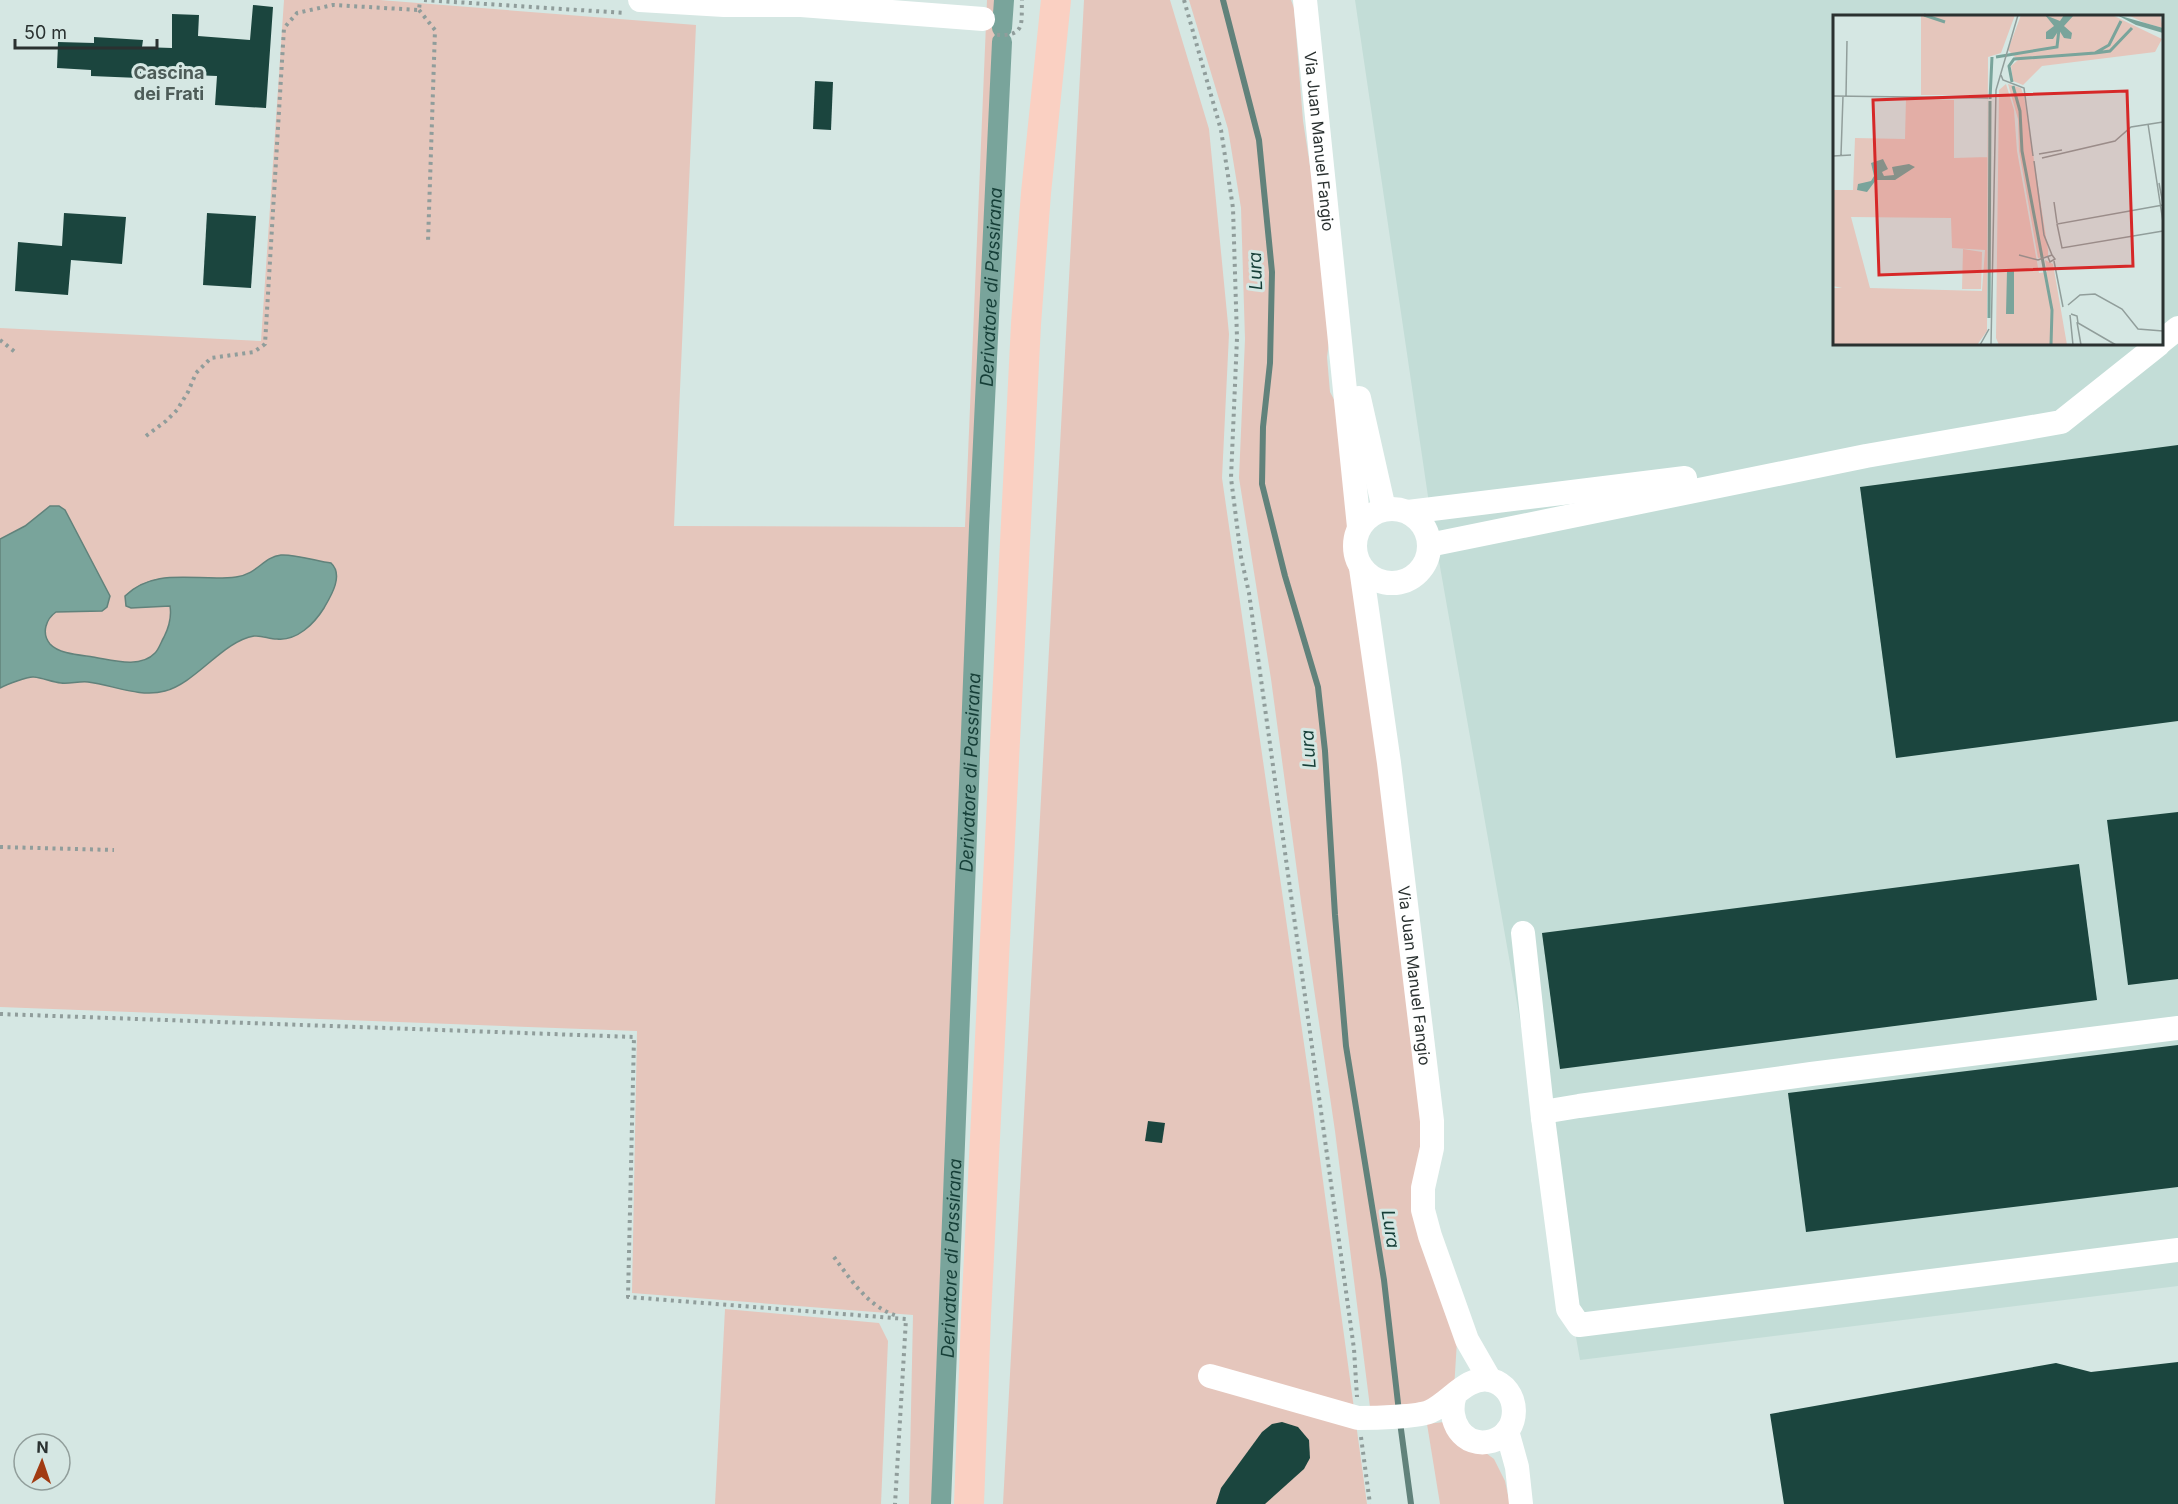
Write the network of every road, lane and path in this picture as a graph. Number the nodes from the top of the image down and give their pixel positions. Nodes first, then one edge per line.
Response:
1 (420, 0) edge
2 (640, 0) edge
3 (1022, 0) edge
4 (1056, 0) edge
5 (1184, 0) edge
6 (1305, 0) edge
7 (419, 10) junction
8 (989, 27) joint
9 (428, 242) dead end
10 (1334, 284) junction
11 (2178, 328) edge
12 (0, 340) edge
13 (2163, 340) edge
14 (2156, 345) edge
15 (15, 352) dead end
16 (146, 436) dead end
17 (1866, 456) junction
18 (1384, 509) junction
19 (1408, 512) junction
20 (1359, 527) junction
21 (1429, 544) junction
22 (1360, 568) junction
23 (1385, 583) junction
24 (1367, 605) junction
25 (0, 847) edge
26 (114, 850) dead end
27 (1523, 933) dead end
28 (0, 1014) edge
29 (2178, 1028) edge
30 (1543, 1118) junction
31 (2178, 1250) edge
32 (834, 1257) dead end
33 (906, 1319) junction
34 (1467, 1340) junction
35 (1210, 1376) dead end
36 (1490, 1380) junction
37 (1458, 1393) junction
38 (1429, 1413) junction
39 (1364, 1418) junction
40 (1455, 1425) junction
41 (1507, 1431) junction
42 (1483, 1442) junction
43 (895, 1504) edge
44 (969, 1504) edge
45 (1370, 1504) edge
46 (1520, 1504) edge

1 - 7 path
2 - 8 street
3 - 8 path
4 - 44 main road
5 - 39 path
6 - 10 street, Via Juan Manuel Fangio
7 - 9 path
7 - 16 path
10 - 18 street, Via Juan Manuel Fangio
10 - 20 street, Via Juan Manuel Fangio
11 - 13 street
12 - 15 path
14 - 17 street
17 - 19 street
17 - 21 street
18 - 19 street
18 - 20 street
19 - 21 street
20 - 22 street, Via Juan Manuel Fangio
21 - 23 street
22 - 23 street
22 - 24 street, Via Juan Manuel Fangio
23 - 24 street
24 - 34 street, Via Juan Manuel Fangio
25 - 26 path
27 - 30 street
28 - 33 path
29 - 30 street
30 - 31 street
32 - 33 path
33 - 43 path
34 - 36 street, Via Juan Manuel Fangio
34 - 37 street, Via Juan Manuel Fangio
35 - 39 street
36 - 37 street
36 - 41 street
37 - 38 street
37 - 40 street
38 - 39 street
38 - 40 street
39 - 45 path
40 - 42 street
41 - 42 street
41 - 46 street
42 - 46 street

